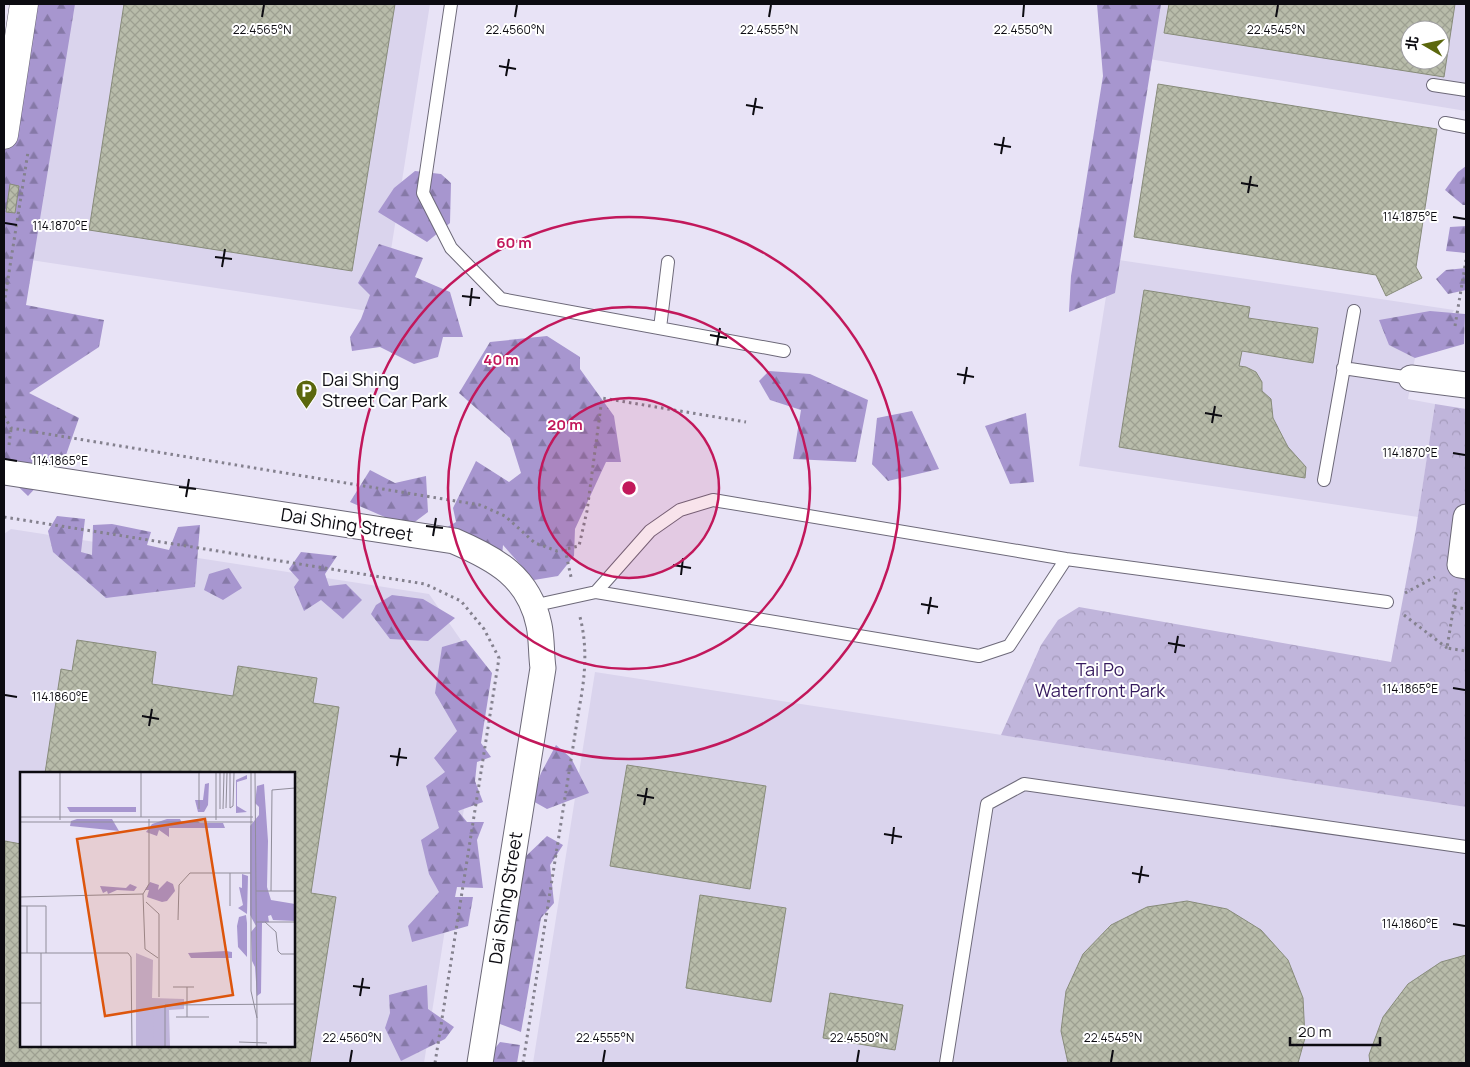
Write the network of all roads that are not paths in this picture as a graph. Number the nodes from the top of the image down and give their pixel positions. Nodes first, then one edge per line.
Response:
1 (24, 4) edge
2 (451, 4) edge
3 (1433, 85) dead end
4 (1466, 90) edge
5 (1446, 123) dead end
6 (1466, 127) edge
7 (4, 135) edge
8 (668, 262) dead end
9 (1354, 311) dead end
10 (660, 328) junction
11 (784, 352) dead end
12 (1343, 368) junction
13 (1411, 378) joint
14 (1466, 385) edge
15 (4, 472) edge
16 (1324, 480) dead end
17 (1466, 517) edge
18 (1066, 559) junction
19 (1463, 565) edge
20 (596, 592) junction
21 (1388, 602) road end
22 (532, 606) junction
23 (1466, 847) edge
24 (480, 1063) edge
25 (946, 1063) edge

1 - 7 street
2 - 10 lane
3 - 4 lane
5 - 6 lane
8 - 10 lane
9 - 12 lane
10 - 11 lane
12 - 13 lane
12 - 16 lane
13 - 14 street
15 - 22 street, Dai Shing Street
17 - 19 street
18 - 20 lane
18 - 20 lane
18 - 21 lane
20 - 22 lane
22 - 24 street, Dai Shing Street
23 - 25 lane

